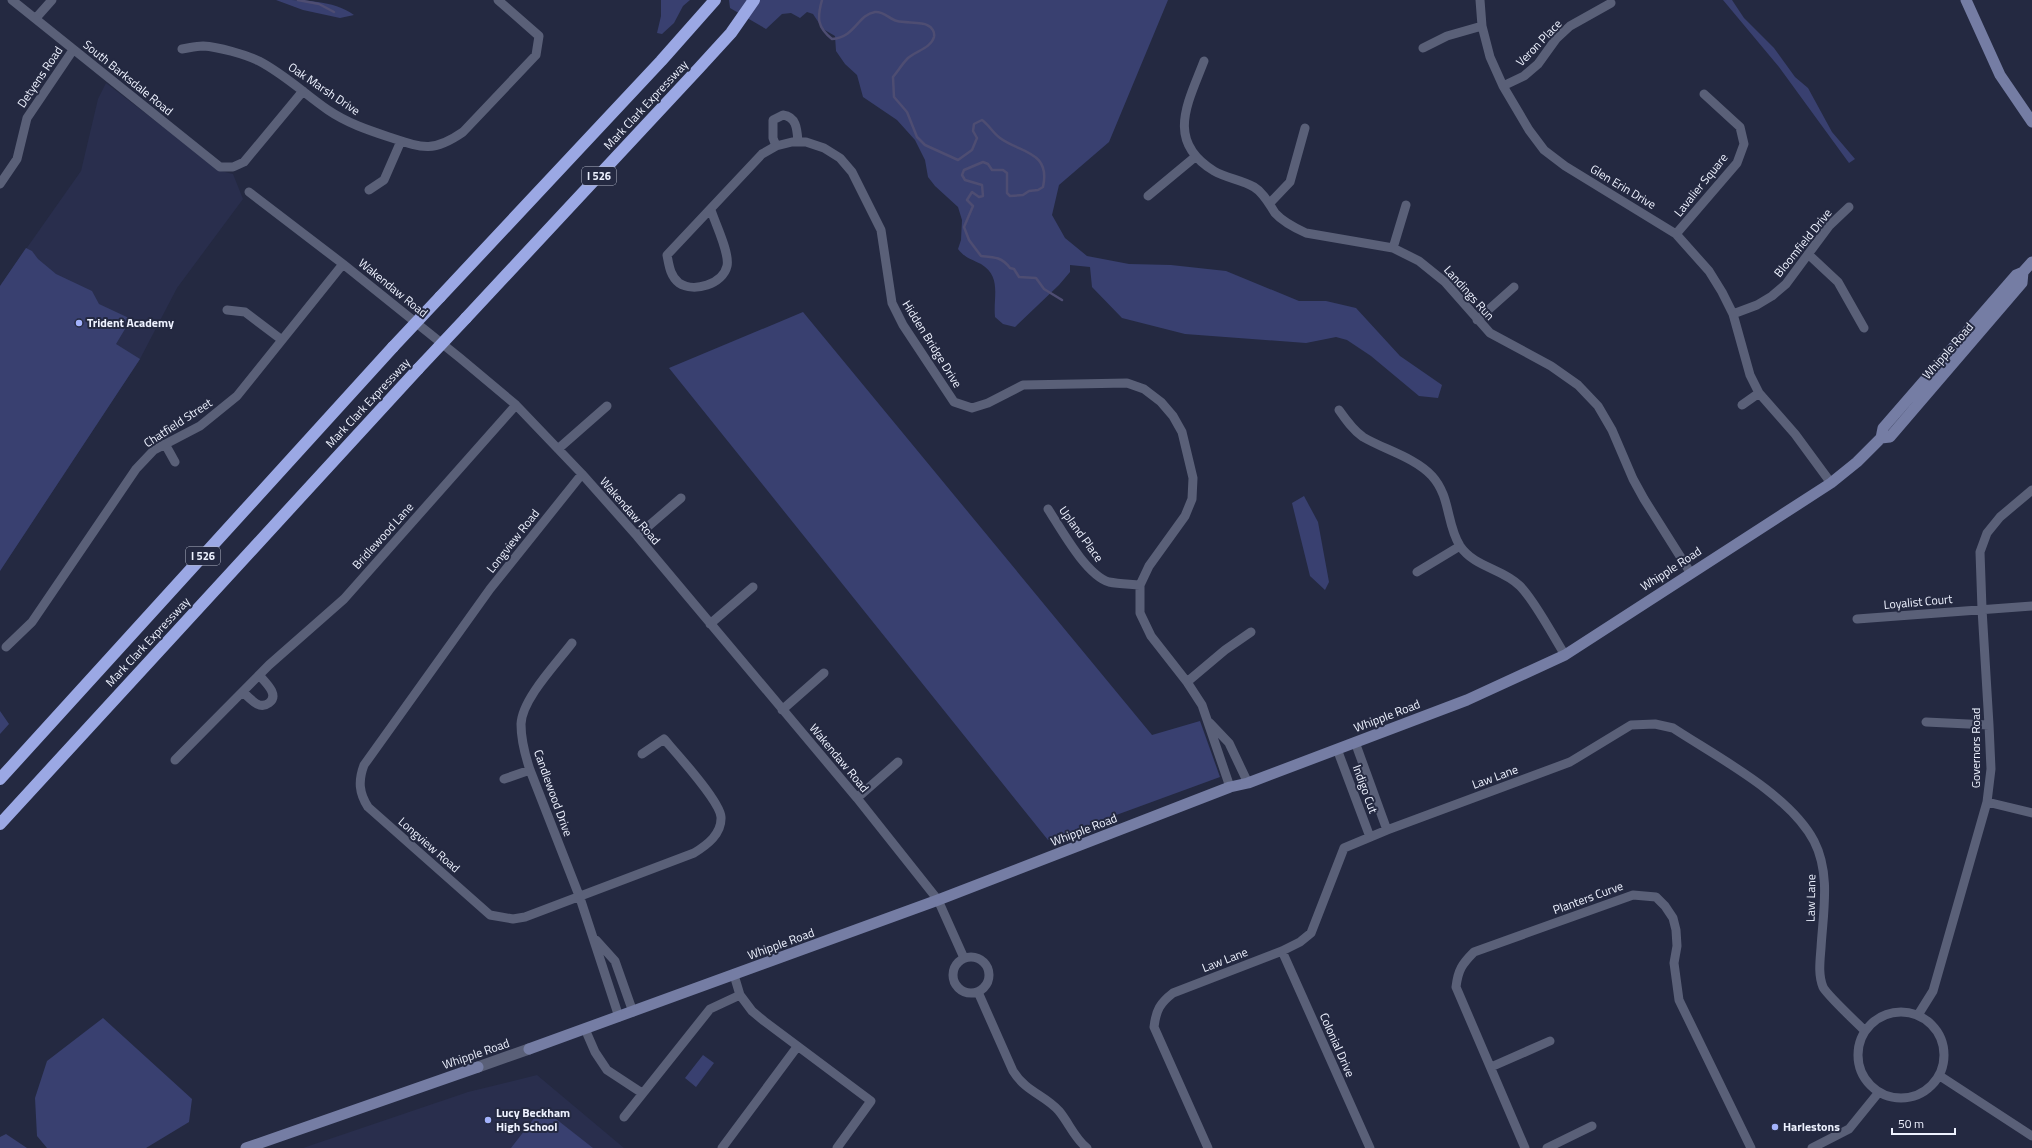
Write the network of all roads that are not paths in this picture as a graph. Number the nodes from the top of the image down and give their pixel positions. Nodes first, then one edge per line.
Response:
1 (12, 0) edge
2 (52, 0) edge
3 (498, 0) edge
4 (715, 0) edge
5 (754, 0) edge
6 (1480, 0) edge
7 (1966, 0) edge
8 (1611, 3) dead end
9 (36, 18) junction
10 (1482, 26) junction
11 (1422, 48) dead end
12 (182, 49) dead end
13 (74, 50) junction
14 (1204, 61) dead end
15 (1504, 86) junction
16 (303, 91) junction
17 (1704, 94) dead end
18 (2032, 122) edge
19 (1305, 128) dead end
20 (401, 141) junction
21 (798, 142) junction
22 (776, 146) junction
23 (1195, 157) junction
24 (0, 184) edge
25 (369, 190) dead end
26 (249, 192) dead end
27 (1148, 196) dead end
28 (1270, 203) junction
29 (1406, 204) dead end
30 (1849, 207) dead end
31 (711, 210) junction
32 (1676, 234) junction
33 (1393, 248) junction
34 (1808, 254) junction
35 (2032, 262) edge
36 (343, 264) junction
37 (1514, 287) dead end
38 (227, 310) dead end
39 (1733, 314) junction
40 (1477, 320) junction
41 (1864, 328) dead end
42 (282, 340) junction
43 (1759, 393) junction
44 (516, 405) junction
45 (1742, 405) dead end
46 (607, 406) dead end
47 (1339, 410) dead end
48 (165, 444) junction
49 (558, 449) junction
50 (175, 462) dead end
51 (582, 474) junction
52 (1831, 483) junction
53 (2032, 490) edge
54 (681, 498) dead end
55 (1048, 509) dead end
56 (637, 536) junction
57 (1460, 546) junction
58 (1417, 572) dead end
59 (1690, 572) junction
60 (1140, 585) junction
61 (753, 587) dead end
62 (2032, 606) edge
63 (1982, 609) junction
64 (1857, 619) dead end
65 (710, 624) junction
66 (1252, 632) dead end
67 (572, 643) dead end
68 (6, 647) dead end
69 (1565, 655) junction
70 (824, 673) dead end
71 (259, 675) junction
72 (1187, 682) junction
73 (243, 692) junction
74 (782, 710) junction
75 (1209, 722) junction
76 (1926, 722) dead end
77 (1990, 725) junction
78 (1355, 742) junction
79 (1337, 749) junction
80 (642, 754) dead end
81 (175, 760) dead end
82 (898, 762) dead end
83 (530, 770) junction
84 (0, 778) edge
85 (504, 778) dead end
86 (1248, 783) junction
87 (1230, 787) junction
88 (857, 798) junction
89 (1987, 802) junction
90 (2032, 813) edge
91 (0, 824) edge
92 (1387, 830) junction
93 (1370, 837) junction
94 (580, 898) junction
95 (938, 900) junction
96 (593, 938) junction
97 (1282, 951) junction
98 (964, 958) junction
99 (734, 975) junction
100 (978, 992) junction
101 (740, 995) junction
102 (633, 1012) junction
103 (1918, 1015) junction
104 (620, 1017) junction
105 (585, 1030) junction
106 (1865, 1031) junction
107 (1550, 1042) dead end
108 (797, 1047) junction
109 (529, 1049) joint
110 (478, 1067) joint
111 (1491, 1067) junction
112 (1940, 1076) junction
113 (1878, 1092) junction
114 (642, 1093) junction
115 (624, 1117) dead end
116 (1592, 1126) dead end
117 (2032, 1136) edge
118 (246, 1148) edge
119 (722, 1148) edge
120 (837, 1148) edge
121 (1087, 1148) edge
122 (1208, 1148) edge
123 (1370, 1148) edge
124 (1525, 1148) edge
125 (1547, 1148) edge
126 (1751, 1148) edge
127 (1812, 1148) edge

1 - 9 street, South Barksdale Road
2 - 9 street
3 - 20 street, Oak Marsh Drive
4 - 84 highway, Mark Clark Expressway / I 526, bridge
5 - 91 highway, Mark Clark Expressway / I 526, bridge
6 - 10 street, Glen Erin Drive
7 - 18 main road
8 - 15 street, Veron Place
9 - 13 street, South Barksdale Road
10 - 11 street
10 - 15 street, Glen Erin Drive
12 - 16 street, Oak Marsh Drive
13 - 16 street, South Barksdale Road
13 - 24 street, Detyens Road
14 - 23 street, Landings Run
15 - 32 street, Glen Erin Drive
16 - 20 street, Oak Marsh Drive
17 - 32 street, Lavalier Square
19 - 28 street
20 - 25 street
21 - 22 street, Hidden Bridge Drive
21 - 22 street
21 - 60 street, Hidden Bridge Drive
22 - 31 street, Hidden Bridge Drive
23 - 27 street
23 - 28 street, Landings Run
26 - 36 street, Wakendaw Road
28 - 33 street, Landings Run
29 - 33 street
30 - 34 street, Bloomfield Drive
31 - 31 street, Hidden Bridge Drive
32 - 39 street, Glen Erin Drive
33 - 40 street, Landings Run
34 - 39 street, Bloomfield Drive
34 - 41 street
35 - 52 main road, Whipple Road
36 - 42 street, Chatfield Street
36 - 44 street, Wakendaw Road
37 - 40 street
38 - 42 street
39 - 43 street, Glen Erin Drive
40 - 59 street, Landings Run
42 - 48 street, Chatfield Street
43 - 45 street
43 - 52 street, Glen Erin Drive
44 - 49 street, Wakendaw Road
44 - 71 street, Bridlewood Lane
46 - 49 street
47 - 57 street
48 - 50 street
48 - 68 street, Chatfield Street
49 - 51 street, Wakendaw Road
51 - 56 street, Wakendaw Road
51 - 94 street, Longview Road
52 - 59 main road, Whipple Road
53 - 63 street, Governors Road
54 - 56 street
55 - 60 street, Upland Place
56 - 65 street, Wakendaw Road
57 - 58 street
57 - 69 street
59 - 69 main road, Whipple Road
60 - 72 street, Hidden Bridge Drive
61 - 65 street
62 - 63 street, Loyalist Court
63 - 64 street, Loyalist Court
63 - 77 street, Governors Road
65 - 74 street, Wakendaw Road
66 - 72 street
67 - 83 street, Candlewood Drive
69 - 78 main road, Whipple Road
70 - 74 street
71 - 73 street, Bridlewood Lane
71 - 73 street
72 - 75 street, Hidden Bridge Drive
73 - 81 street, Bridlewood Lane
74 - 88 street, Wakendaw Road
75 - 86 street, Hidden Bridge Drive
75 - 87 street, Hidden Bridge Drive
76 - 77 street
77 - 89 street, Governors Road
78 - 79 main road, Whipple Road
78 - 92 street, Indigo Cut
79 - 86 main road, Whipple Road
79 - 93 street, Indigo Cut
80 - 94 street, Longview Road
82 - 88 street
83 - 85 street
83 - 94 street, Candlewood Drive
86 - 87 main road, Whipple Road
87 - 95 main road, Whipple Road
88 - 95 street, Wakendaw Road
89 - 90 street
89 - 103 street, Governors Road
92 - 93 street, Law Lane
92 - 106 street, Law Lane
93 - 97 street, Law Lane
94 - 96 street, Candlewood Drive
95 - 98 street, Wakendaw Road
95 - 99 main road, Whipple Road
96 - 102 street, Candlewood Drive
96 - 104 street, Candlewood Drive
97 - 122 street, Law Lane
97 - 123 street, Colonial Drive
98 - 100 street
98 - 100 street
99 - 101 street
99 - 102 main road, Whipple Road
100 - 121 street
101 - 108 street
101 - 114 street
102 - 104 main road, Whipple Road
103 - 106 street
103 - 112 street
104 - 105 main road, Whipple Road
105 - 109 main road, Whipple Road
105 - 114 street
106 - 113 street
107 - 111 street
108 - 119 street
108 - 120 street
109 - 110 street, Whipple Road
110 - 118 main road, Whipple Road
111 - 124 street, Planters Curve
111 - 126 street, Planters Curve
112 - 113 street
112 - 117 street
113 - 127 street
114 - 115 street
116 - 125 street

